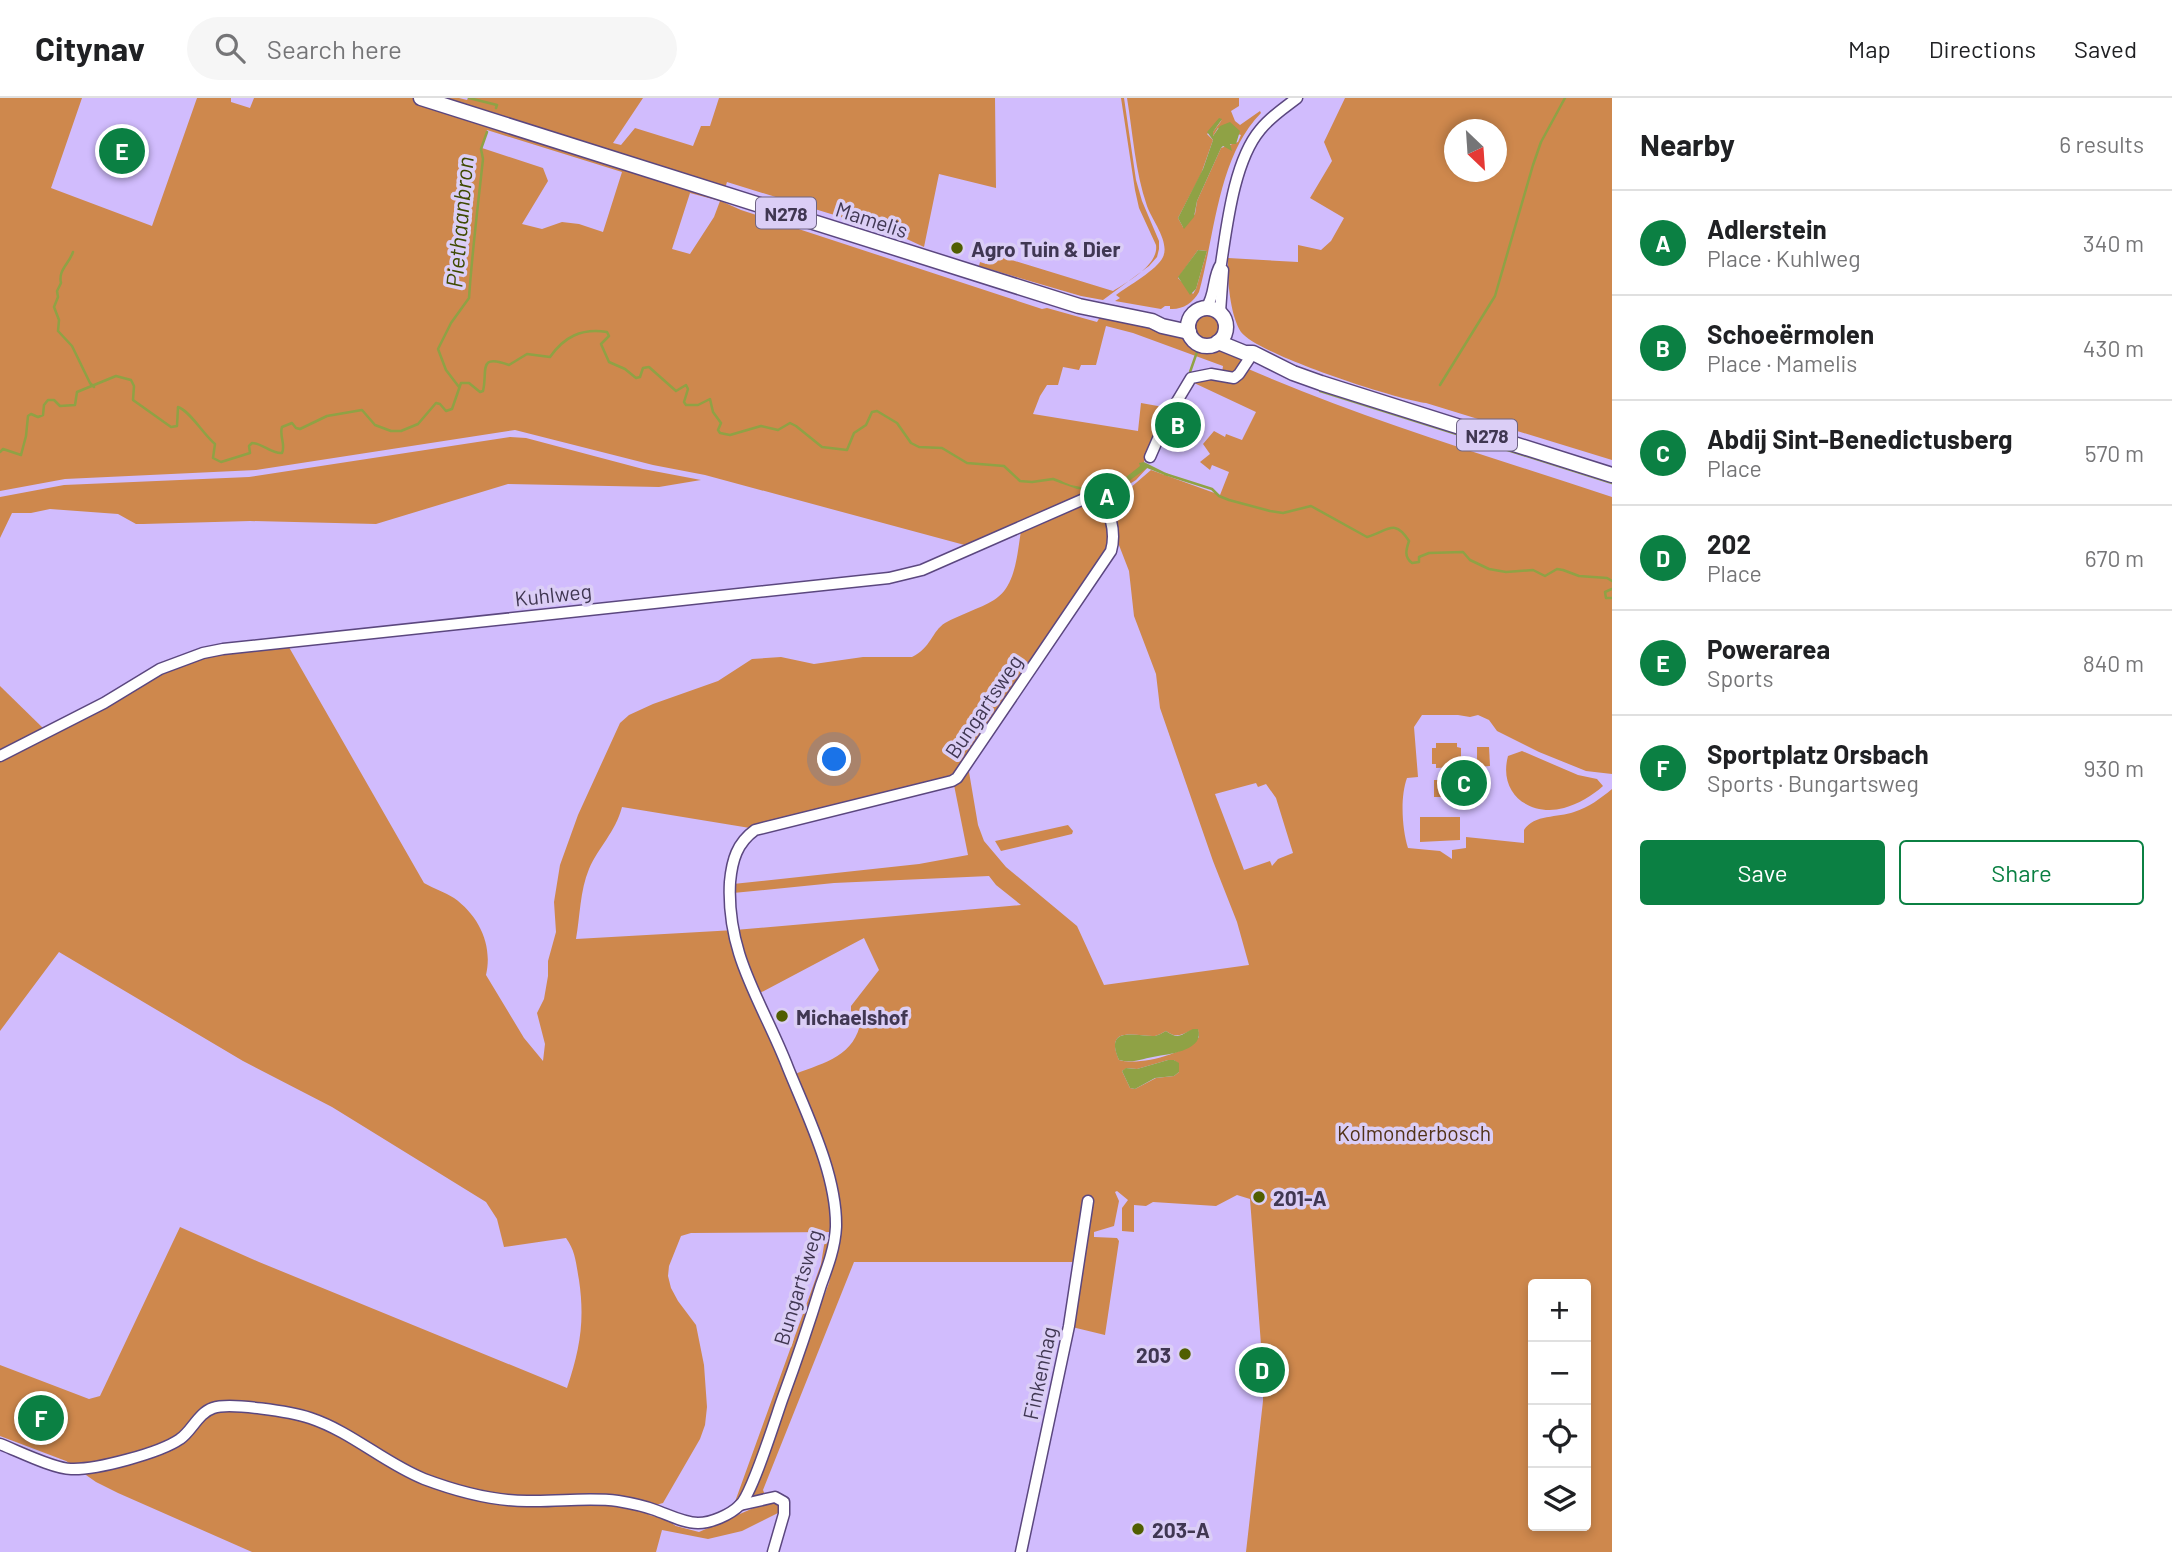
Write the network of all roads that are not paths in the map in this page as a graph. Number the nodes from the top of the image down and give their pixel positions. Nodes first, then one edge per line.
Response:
1 (422, 98) edge
2 (1297, 98) edge
3 (1213, 310) junction
4 (1190, 325) junction
5 (1222, 336) junction
6 (1253, 353) junction
7 (1150, 457) dead end
8 (1612, 475) edge
9 (1109, 512) joint
10 (0, 756) edge
11 (1088, 1201) dead end
12 (0, 1444) edge
13 (740, 1505) junction
14 (773, 1552) edge
15 (1021, 1552) edge

1 - 4 main road, Mamelis / N278
2 - 3 street
3 - 4 main road, N278
3 - 5 main road
4 - 5 main road, N278
5 - 6 main road, N278
6 - 7 street
6 - 8 main road, N278
9 - 10 street, Kuhlweg
9 - 13 street, Bungartsweg
11 - 15 street, Finkenhag
12 - 13 street
13 - 14 street

